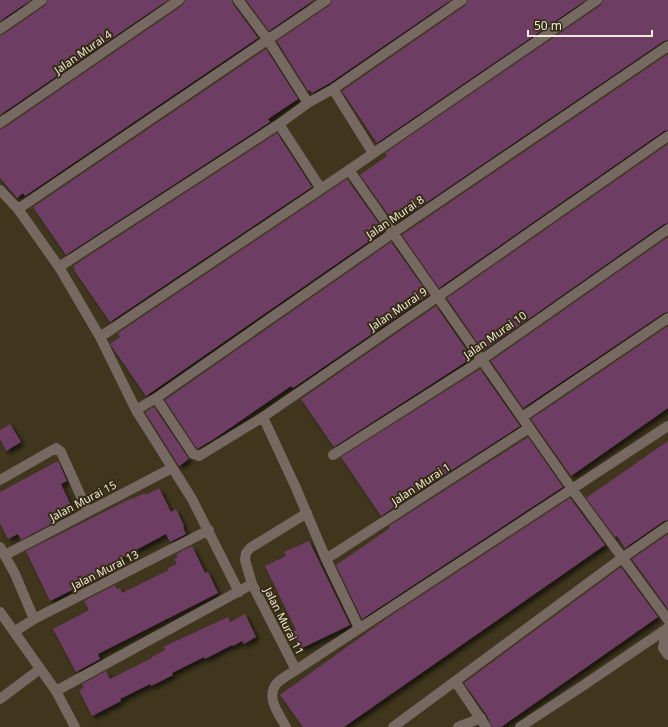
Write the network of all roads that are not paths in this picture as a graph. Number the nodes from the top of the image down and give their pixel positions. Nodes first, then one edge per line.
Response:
1 (42, 0) edge
2 (179, 0) edge
3 (238, 0) edge
4 (326, 0) edge
5 (462, 0) edge
6 (597, 0) edge
7 (0, 29) edge
8 (268, 40) junction
9 (668, 46) edge
10 (333, 89) junction
11 (308, 103) junction
12 (0, 123) edge
13 (279, 124) junction
14 (668, 136) edge
15 (373, 153) junction
16 (349, 170) junction
17 (321, 189) junction
18 (0, 190) edge
19 (18, 209) junction
20 (668, 229) edge
21 (393, 233) junction
22 (59, 267) junction
23 (438, 296) junction
24 (668, 318) edge
25 (100, 337) junction
26 (481, 359) junction
27 (156, 398) junction
28 (136, 410) junction
29 (263, 417) junction
30 (522, 417) junction
31 (668, 426) edge
32 (529, 428) junction
33 (333, 455) dead end
34 (172, 468) junction
35 (0, 480) edge
36 (572, 489) junction
37 (88, 512) junction
38 (307, 513) junction
39 (668, 526) edge
40 (209, 530) junction
41 (2, 551) edge
42 (622, 558) junction
43 (326, 559) junction
44 (252, 584) junction
45 (239, 592) junction
46 (2, 619) edge
47 (34, 619) junction
48 (667, 626) edge
49 (359, 628) junction
50 (14, 632) junction
51 (668, 655) edge
52 (40, 669) junction
53 (296, 670) junction
54 (455, 681) junction
55 (56, 691) junction
56 (0, 699) edge
57 (484, 723) edge
58 (76, 727) edge
59 (286, 727) edge
60 (393, 727) edge
61 (458, 727) edge
62 (520, 727) edge

1 - 7 street
2 - 12 street, Jalan Murai 4
3 - 8 street
4 - 8 street
5 - 10 street
6 - 15 street
8 - 11 street
8 - 19 street
9 - 21 street, Jalan Murai 8
10 - 11 street
10 - 15 street
11 - 13 street
13 - 17 street
13 - 22 street
14 - 23 street, Jalan Murai 9
15 - 16 street
16 - 17 street
16 - 21 street
17 - 25 street
18 - 19 street
19 - 22 street
20 - 26 street, Jalan Murai 10
21 - 23 street
21 - 27 street, Jalan Murai 8
22 - 25 street
23 - 26 street
23 - 29 street, Jalan Murai 9
24 - 30 street
25 - 28 street
26 - 30 street
26 - 33 street, Jalan Murai 10
27 - 28 street, Jalan Murai 8
27 - 29 street, Jalan Murai 9
28 - 34 street
29 - 38 street
30 - 32 street
31 - 36 street
32 - 36 street
32 - 43 street, Jalan Murai 1
34 - 37 street, Jalan Murai 15
34 - 40 street
35 - 37 street
36 - 42 street
36 - 49 street
37 - 41 street, Jalan Murai 15
38 - 43 street
38 - 44 street, Jalan Murai 11
39 - 42 street
40 - 45 street
40 - 47 street, Jalan Murai 13
41 - 47 street
42 - 48 street
42 - 54 street
43 - 49 street
44 - 45 street
44 - 53 street, Jalan Murai 11
45 - 55 street
46 - 50 street
47 - 50 street, Jalan Murai 13
48 - 51 street
48 - 62 street
49 - 53 street
50 - 52 street
52 - 55 street
52 - 56 street
53 - 59 street
54 - 57 street
54 - 60 street
55 - 58 street
57 - 61 street

